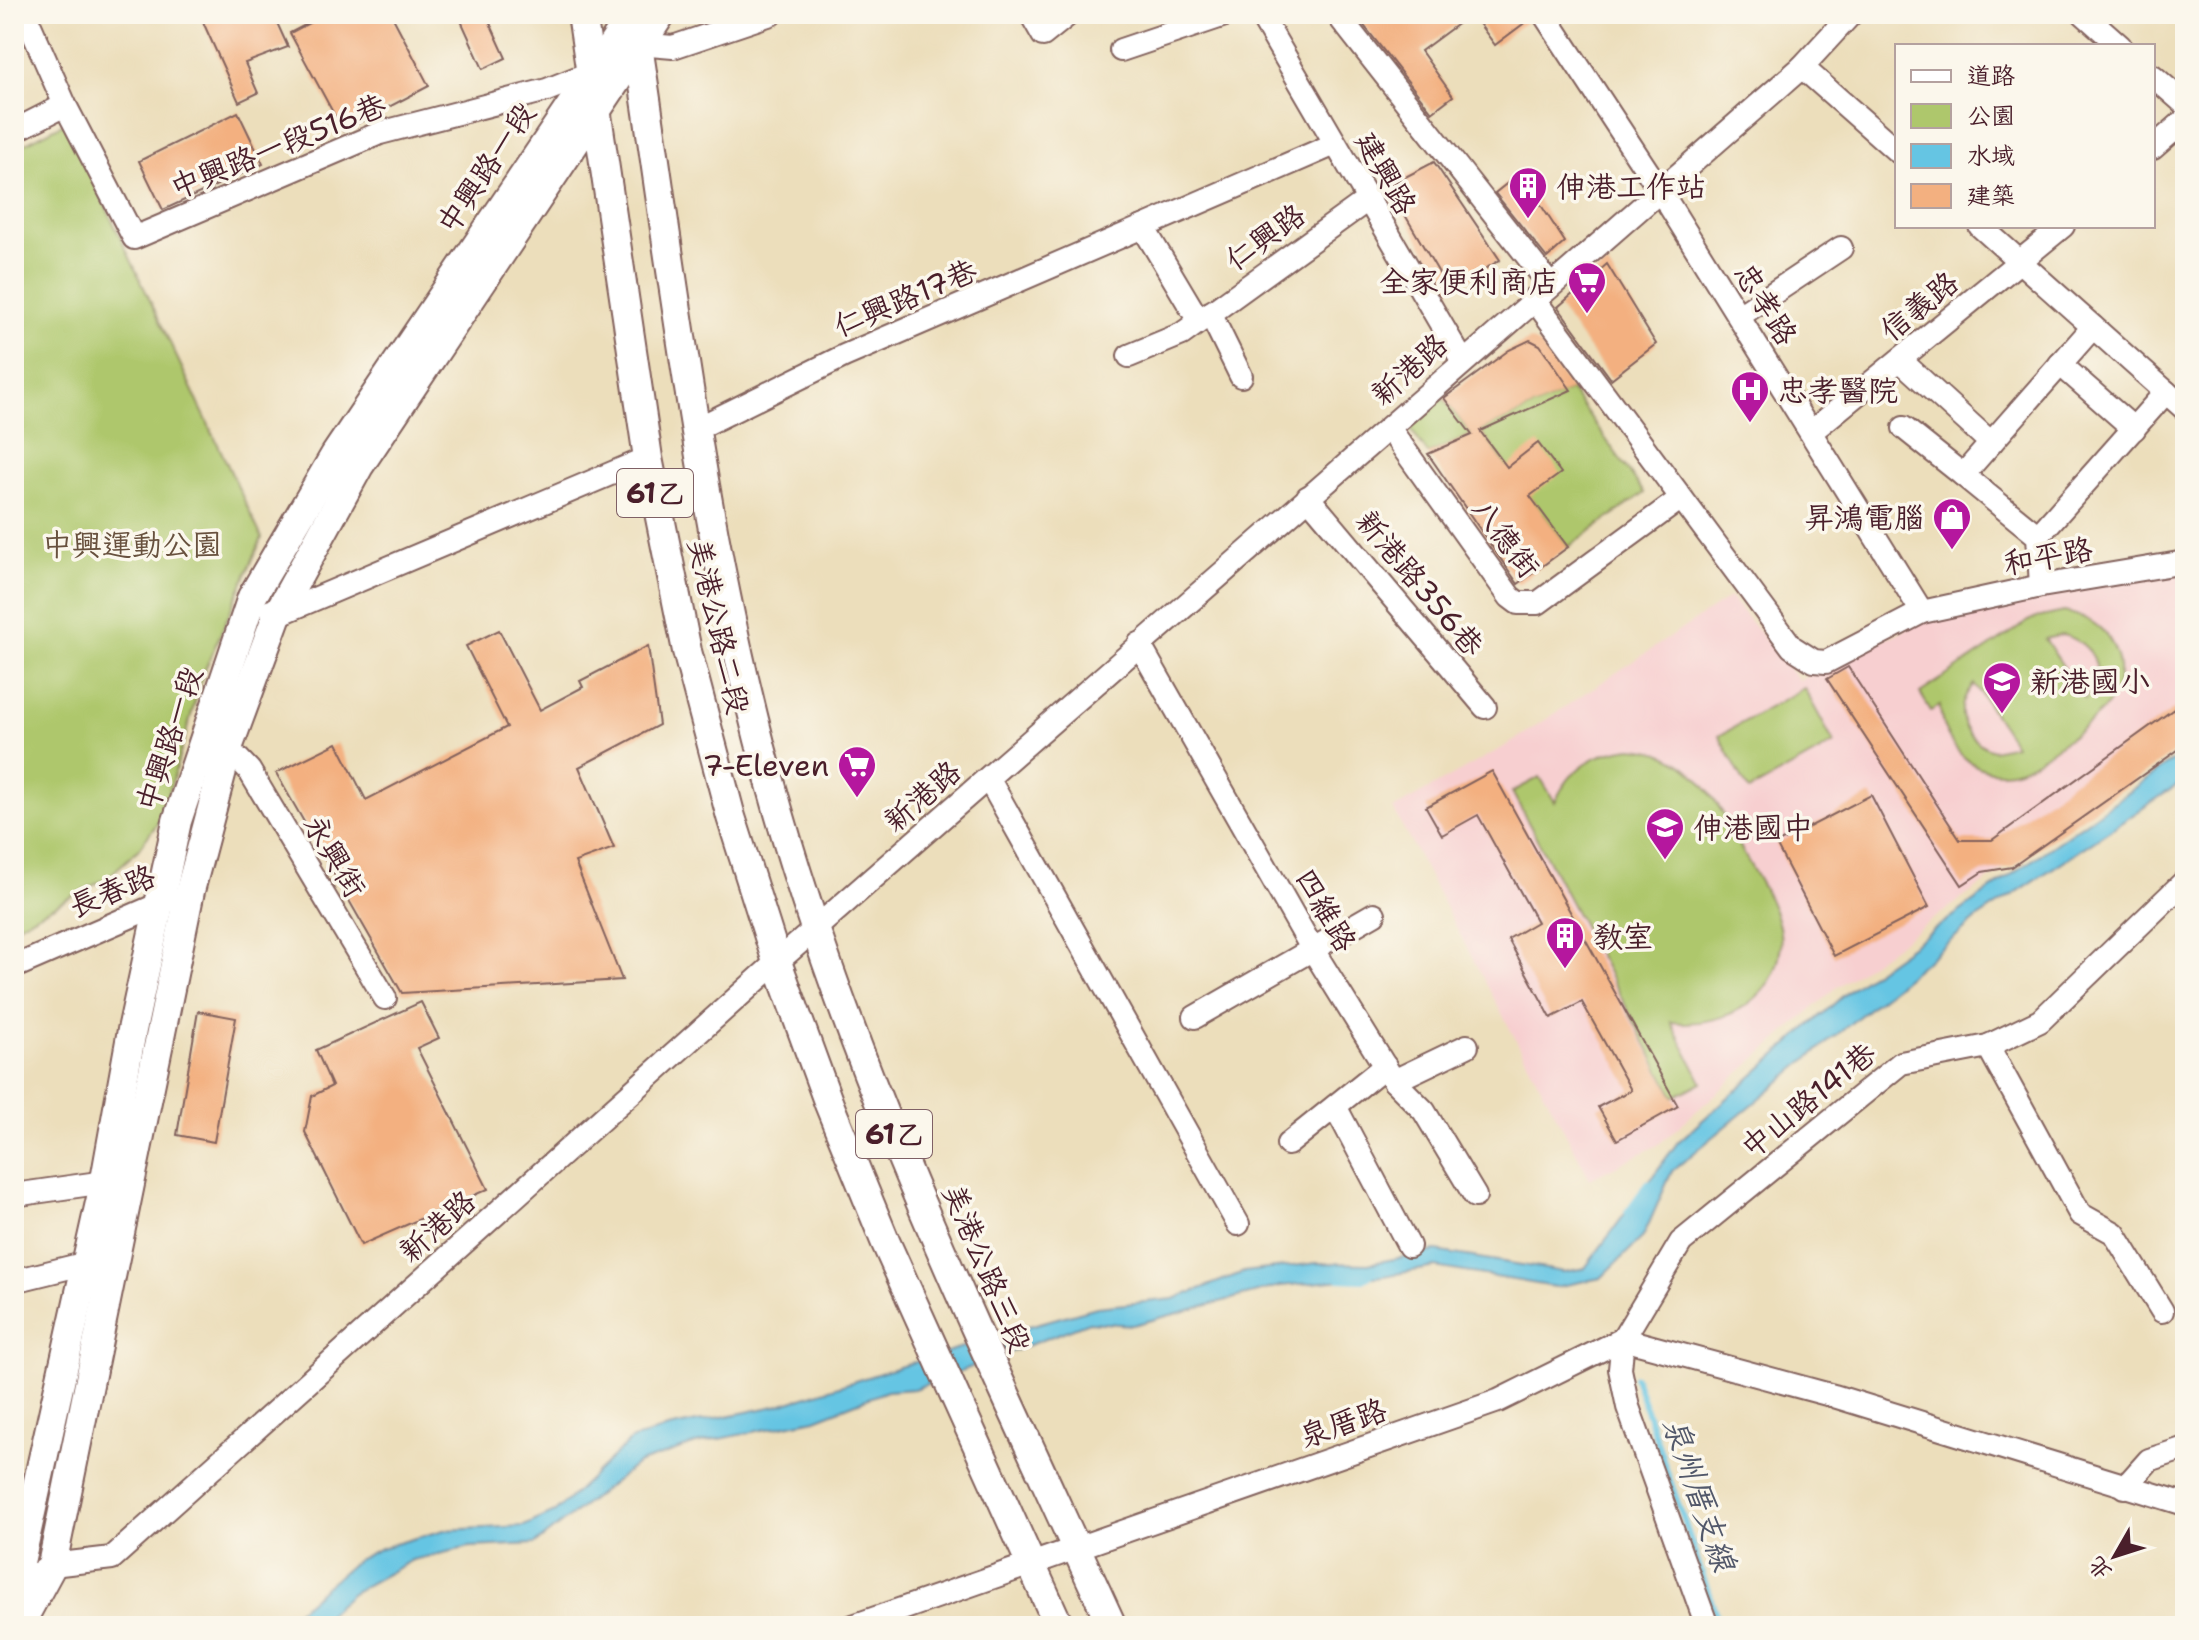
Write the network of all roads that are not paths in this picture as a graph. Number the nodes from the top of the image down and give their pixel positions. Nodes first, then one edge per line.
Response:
1 (25, 14) edge
2 (582, 14) edge
3 (633, 14) edge
4 (661, 14) edge
5 (771, 14) edge
6 (1031, 14) edge
7 (1069, 14) edge
8 (1228, 14) edge
9 (1260, 14) edge
10 (1337, 14) edge
11 (1544, 14) edge
12 (1851, 14) edge
13 (2084, 14) edge
14 (638, 44) junction
15 (2118, 44) edge
16 (1121, 50) dead end
17 (1802, 67) junction
18 (590, 75) junction
19 (2155, 78) edge
20 (2185, 104) edge
21 (65, 105) junction
22 (597, 109) junction
23 (2185, 120) edge
24 (14, 131) edge
25 (1335, 144) junction
26 (2155, 146) edge
27 (1895, 149) edge
28 (1661, 192) junction
29 (1366, 201) junction
30 (1143, 227) junction
31 (1982, 228) edge
32 (2061, 228) edge
33 (1841, 248) dead end
34 (2021, 263) junction
35 (1542, 292) junction
36 (1739, 316) junction
37 (1204, 317) junction
38 (2093, 327) junction
39 (1129, 356) dead end
40 (1462, 360) junction
41 (1900, 360) junction
42 (2060, 364) junction
43 (1241, 376) dead end
44 (2166, 392) junction
45 (2185, 409) edge
46 (1389, 428) junction
47 (1904, 428) dead end
48 (2134, 429) junction
49 (694, 430) junction
50 (1811, 432) junction
51 (1991, 443) junction
52 (648, 458) junction
53 (1963, 475) junction
54 (1308, 497) junction
55 (1680, 499) junction
56 (2038, 536) junction
57 (2185, 562) edge
58 (2041, 586) junction
59 (252, 597) junction
60 (1922, 612) junction
61 (277, 615) junction
62 (1139, 644) junction
63 (1485, 707) dead end
64 (228, 748) junction
65 (988, 778) junction
66 (2185, 881) edge
67 (190, 891) junction
68 (157, 905) junction
69 (1374, 914) dead end
70 (815, 930) junction
71 (1313, 950) junction
72 (777, 962) junction
73 (14, 967) edge
74 (385, 998) dead end
75 (1195, 1017) dead end
76 (1467, 1046) dead end
77 (1988, 1046) junction
78 (1389, 1074) junction
79 (1336, 1108) junction
80 (1288, 1144) dead end
81 (117, 1180) junction
82 (14, 1195) edge
83 (1475, 1196) dead end
84 (1238, 1224) dead end
85 (1409, 1246) dead end
86 (87, 1263) junction
87 (14, 1281) edge
88 (2162, 1311) dead end
89 (1623, 1339) junction
90 (2185, 1448) edge
91 (2125, 1487) junction
92 (2185, 1504) edge
93 (1076, 1547) junction
94 (1028, 1563) junction
95 (52, 1565) junction
96 (15, 1588) edge
97 (21, 1623) edge
98 (853, 1626) edge
99 (1059, 1626) edge
100 (1112, 1626) edge
101 (1707, 1626) edge

1 - 21 street
2 - 18 main road, 美港公路二段 / 61乙
3 - 14 main road, 美港公路二段 / 61乙
3 - 18 main road, 中興路一段
4 - 14 main road, 中興路一段
5 - 14 street
6 - 7 street
8 - 16 street
9 - 25 street, 建興路
10 - 35 street
11 - 28 street, 忠孝路
12 - 17 street, 新港路
13 - 15 street
14 - 18 street
14 - 22 main road, 中興路一段
14 - 49 main road, 美港公路二段 / 61乙
17 - 27 street
17 - 28 street, 新港路
18 - 21 street, 中興路一段516巷
18 - 22 main road, 美港公路二段 / 61乙
18 - 59 main road, 中興路一段
19 - 20 street
21 - 24 street
22 - 52 main road, 美港公路二段 / 61乙
22 - 61 main road, 中興路一段
23 - 26 street
25 - 29 street, 建興路
25 - 30 street, 仁興路17巷
28 - 35 street, 新港路
28 - 36 street, 忠孝路
29 - 37 street, 仁興路
29 - 40 street, 建興路
30 - 37 street
30 - 49 street, 仁興路17巷
31 - 34 street
32 - 34 street, 信義路
33 - 36 street
34 - 38 street
34 - 41 street, 信義路
35 - 40 street, 新港路
35 - 55 street
36 - 50 street, 忠孝路
37 - 39 street, 仁興路
37 - 43 street
38 - 42 street
38 - 44 street
40 - 46 street, 新港路
41 - 50 street, 信義路
41 - 51 street
42 - 48 street
42 - 51 street
44 - 45 street
44 - 48 street
46 - 54 street, 新港路
46 - 55 street, 八德街
47 - 53 street
48 - 56 street
49 - 70 main road, 美港公路二段 / 61乙
50 - 60 street, 忠孝路
51 - 53 street
52 - 61 street
52 - 72 main road, 美港公路二段 / 61乙
53 - 56 street
54 - 62 street, 新港路
54 - 63 street, 新港路356巷
55 - 60 street, 和平路
56 - 58 street
57 - 58 street, 和平路
58 - 60 street, 和平路
59 - 61 street
59 - 68 main road, 中興路一段
61 - 64 main road, 中興路一段
62 - 65 street, 新港路
62 - 71 street, 四維路
64 - 67 main road, 中興路一段
64 - 74 street, 永興街
65 - 70 street, 新港路
65 - 84 street
66 - 77 street, 中山路141巷
67 - 68 street, 長春路
67 - 81 main road, 中興路一段
68 - 73 street, 長春路
68 - 81 main road, 中興路一段
69 - 71 street
70 - 72 street, 新港路
70 - 93 main road, 美港公路三段 / 61乙
71 - 75 street
71 - 78 street, 四維路
72 - 94 main road, 61乙
72 - 95 street, 新港路
76 - 78 street
77 - 88 street
77 - 89 street, 中山路141巷
78 - 79 street
78 - 83 street, 四維路
79 - 80 street
79 - 85 street
81 - 82 street
81 - 86 main road, 中興路一段
81 - 95 main road, 中興路一段
86 - 87 street
86 - 96 main road, 中興路一段
89 - 91 street
89 - 93 street, 泉厝路
89 - 101 street
90 - 91 street
91 - 92 street
93 - 94 street, 泉厝路
93 - 100 main road, 美港公路三段 / 61乙
94 - 98 street, 泉厝路
94 - 99 main road, 61乙
95 - 96 street, 新港路
95 - 97 main road, 中興路一段

